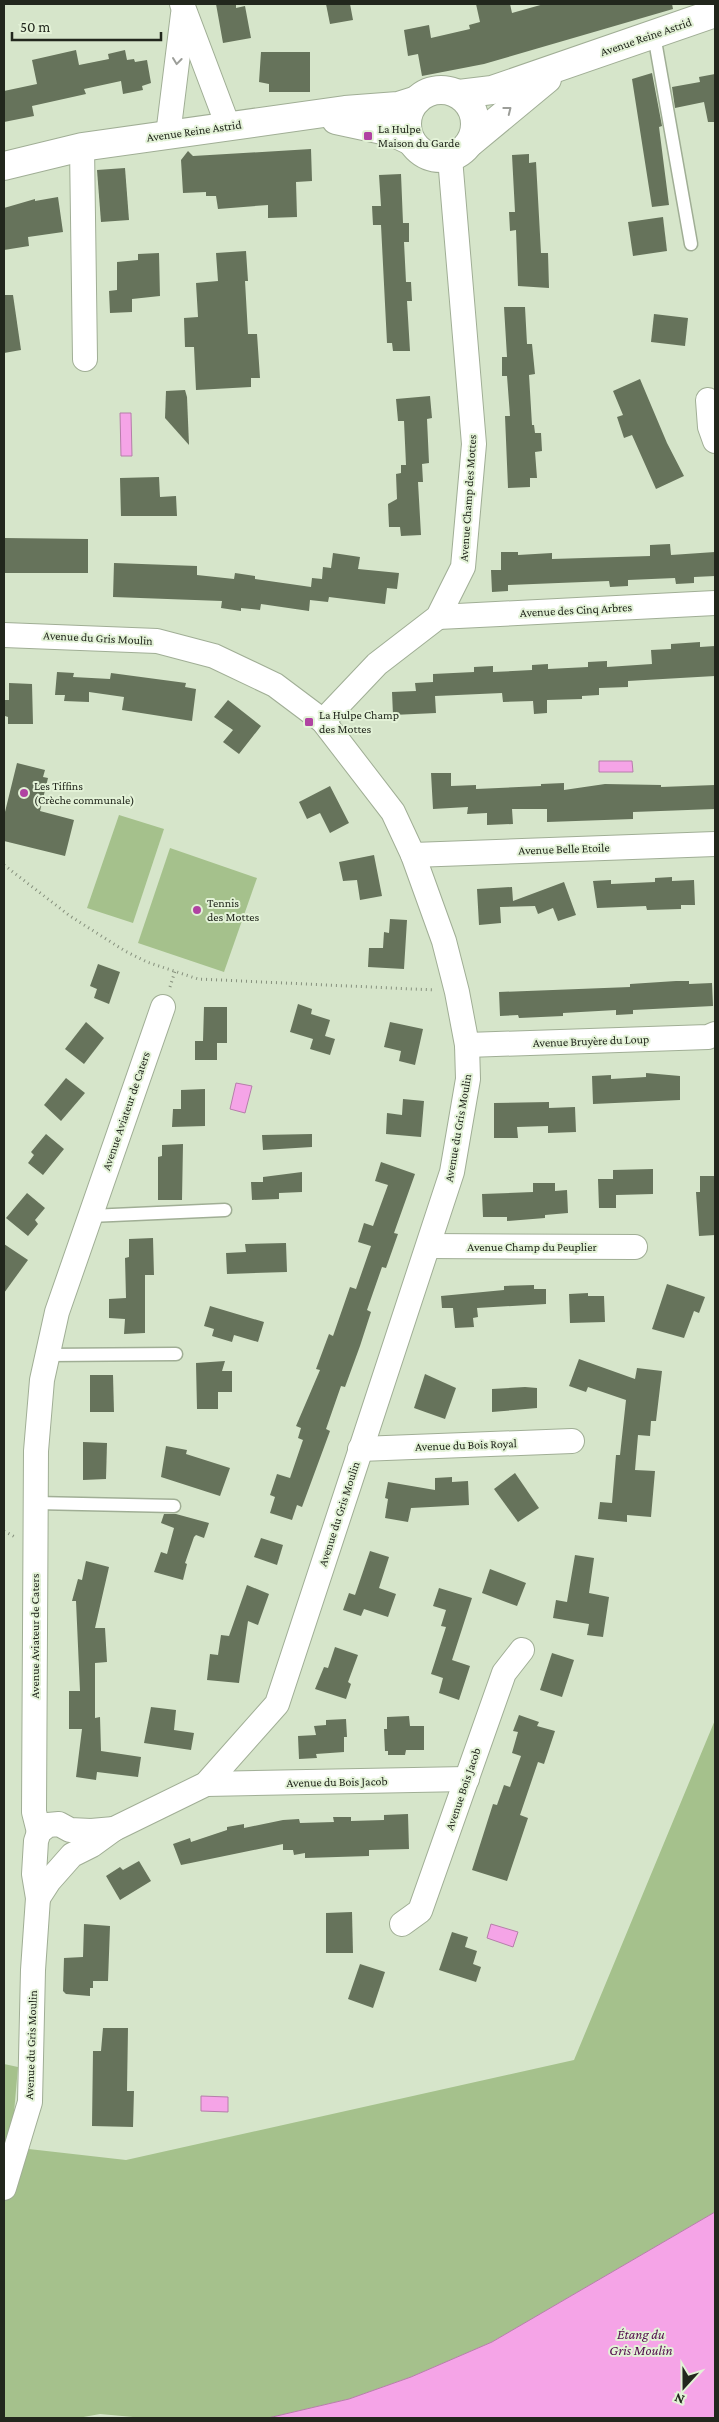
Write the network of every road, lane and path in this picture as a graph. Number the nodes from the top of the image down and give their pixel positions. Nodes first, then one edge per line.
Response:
1 (182, 8) edge
2 (715, 13) edge
3 (654, 35) junction
4 (578, 60) junction
5 (459, 94) junction
6 (417, 100) junction
7 (307, 116) junction
8 (228, 126) junction
9 (168, 134) junction
10 (412, 141) junction
11 (82, 147) junction
12 (460, 150) junction
13 (4, 166) edge
14 (691, 244) dead end
15 (85, 359) dead end
16 (708, 400) dead end
17 (715, 441) edge
18 (715, 603) edge
19 (438, 617) junction
20 (4, 635) edge
21 (323, 721) junction
22 (715, 844) edge
23 (413, 854) junction
24 (4, 865) edge
25 (457, 992) junction
26 (163, 1007) dead end
27 (715, 1034) edge
28 (467, 1045) junction
29 (225, 1210) dead end
30 (90, 1216) junction
31 (429, 1246) junction
32 (635, 1247) dead end
33 (176, 1354) dead end
34 (47, 1355) junction
35 (572, 1441) dead end
36 (360, 1449) junction
37 (36, 1503) junction
38 (174, 1506) dead end
39 (522, 1650) dead end
40 (467, 1779) junction
41 (206, 1784) junction
42 (114, 1829) junction
43 (51, 1834) junction
44 (69, 1858) junction
45 (38, 1898) junction
46 (402, 1924) dead end
47 (4, 2188) edge

1 - 8 street
1 -> 9 street
2 - 3 main road, Avenue Reine Astrid
3 - 4 main road, Avenue Reine Astrid
3 - 14 lane
4 - 5 main road, Avenue Reine Astrid
12 -> 4 main road, Avenue Reine Astrid
5 - 6 main road
5 - 12 main road
6 - 7 main road, Avenue Reine Astrid
6 - 10 main road
7 - 8 main road, Avenue Reine Astrid
7 - 10 main road, Avenue Reine Astrid
8 - 9 main road, Avenue Reine Astrid
9 - 11 main road, Avenue Reine Astrid
10 - 12 main road
11 - 13 main road, Avenue Reine Astrid
11 - 15 street
12 - 19 street, Avenue Champ des Mottes
16 - 17 street
18 - 19 street, Avenue des Cinq Arbres
19 - 21 street, Avenue Champ des Mottes
20 - 21 street, Avenue du Gris Moulin
21 - 23 street, Avenue du Gris Moulin
22 - 23 street, Avenue Belle Etoile
23 - 25 street, Avenue du Gris Moulin
24 - 25 path
25 - 28 street, Avenue du Gris Moulin
26 - 30 street, Avenue Aviateur de Caters
27 - 28 street, Avenue Bruyère du Loup
28 - 31 street, Avenue du Gris Moulin
29 - 30 lane
30 - 34 street, Avenue Aviateur de Caters
31 - 32 street, Avenue Champ du Peuplier
31 - 36 street, Avenue du Gris Moulin
33 - 34 lane
34 - 37 street, Avenue Aviateur de Caters
35 - 36 street, Avenue du Bois Royal
36 - 41 street, Avenue du Gris Moulin
37 - 38 lane
37 - 43 street, Avenue Aviateur de Caters
39 - 40 street, Avenue Bois Jacob
40 - 41 street, Avenue du Bois Jacob
40 - 46 street, Avenue Bois Jacob
41 - 42 street, Avenue du Gris Moulin
42 - 43 street, Avenue du Gris Moulin
42 - 44 street, Avenue du Gris Moulin
43 - 44 street
43 - 44 street
43 - 45 street, Avenue du Gris Moulin
44 - 45 street, Avenue du Gris Moulin
45 - 47 street, Avenue du Gris Moulin

